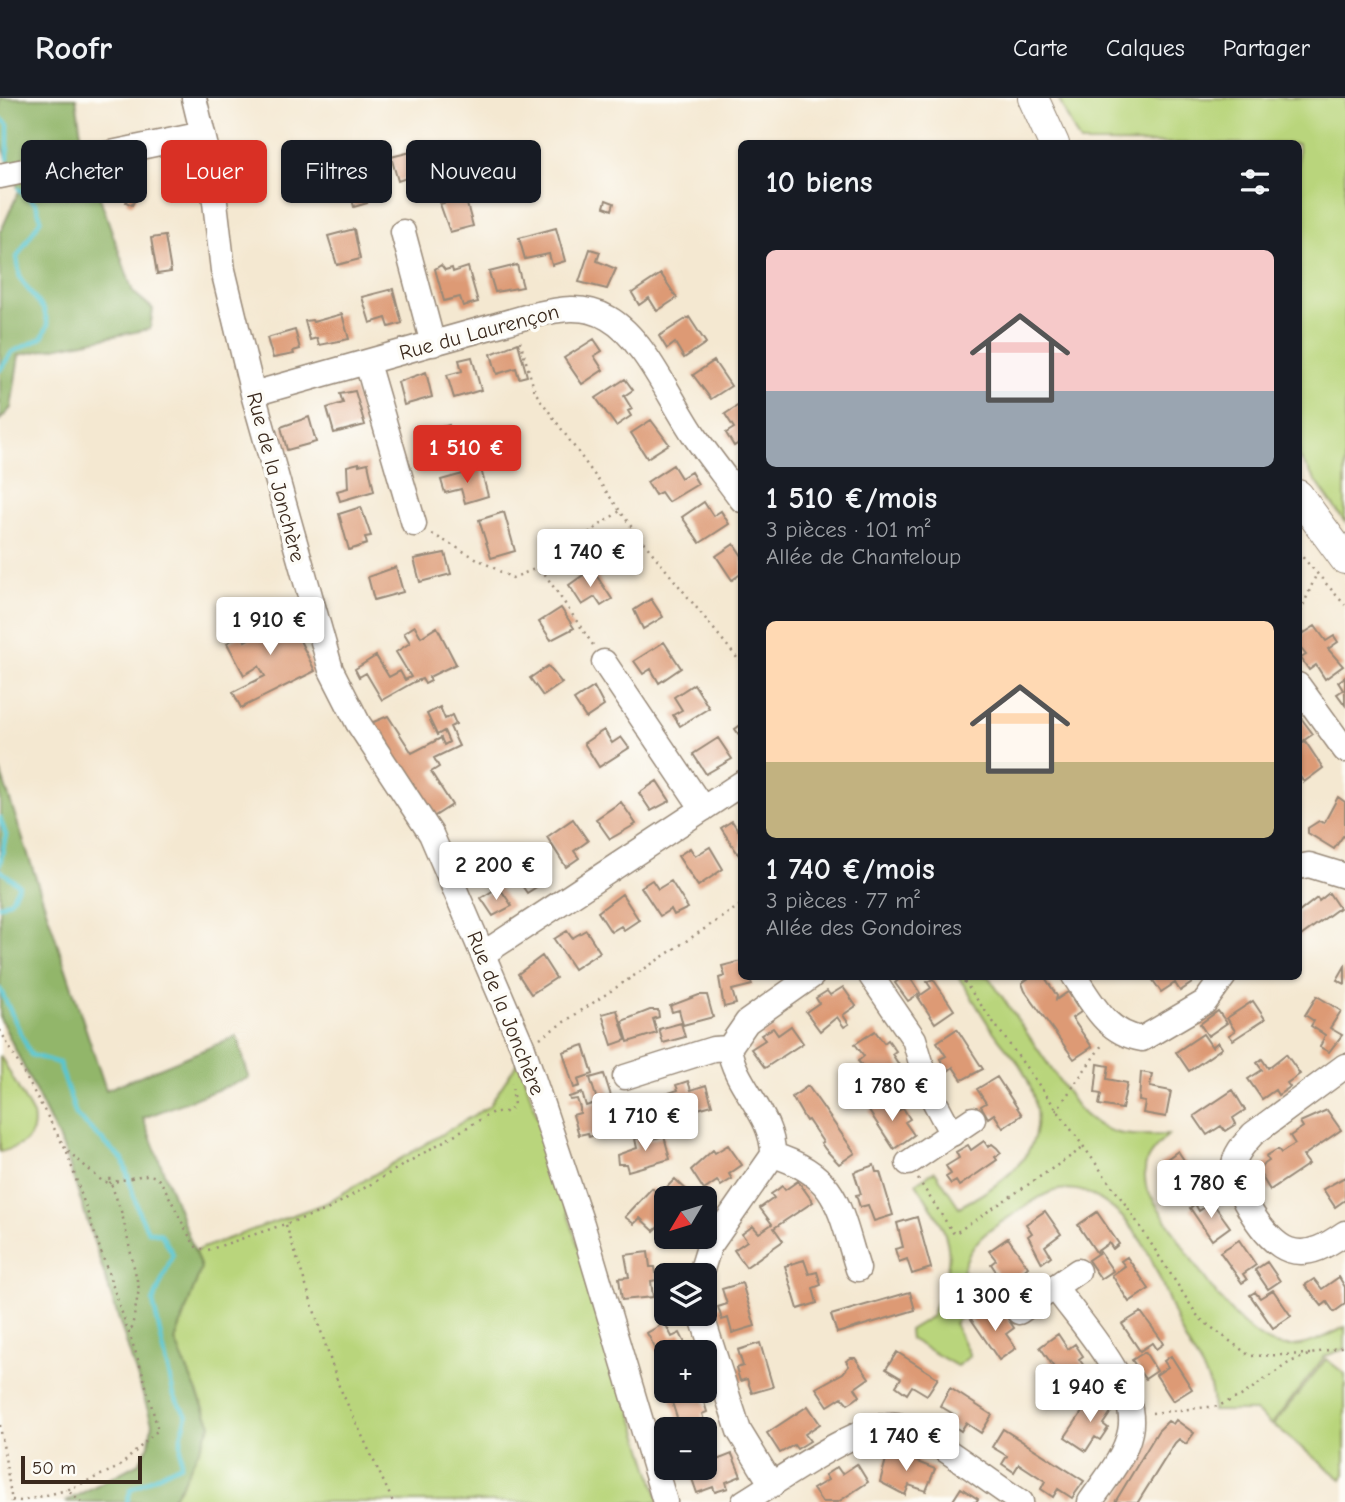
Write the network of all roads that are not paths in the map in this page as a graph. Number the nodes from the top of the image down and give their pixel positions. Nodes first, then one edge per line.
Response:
1 (194, 98) edge
2 (1032, 98) edge
3 (203, 134) junction
4 (1052, 140) edge
5 (0, 176) edge
6 (403, 232) dead end
7 (433, 344) junction
8 (367, 363) junction
9 (253, 394) junction
10 (738, 494) edge
11 (1302, 500) edge
12 (414, 524) road end
13 (1345, 559) edge
14 (604, 662) road end
15 (1302, 691) edge
16 (1345, 750) edge
17 (738, 786) edge
18 (703, 809) junction
19 (1302, 866) edge
20 (1345, 876) edge
21 (483, 954) junction
22 (806, 980) edge
23 (874, 980) edge
24 (1077, 980) edge
25 (1221, 980) edge
26 (729, 1048) junction
27 (1345, 1066) edge
28 (625, 1077) dead end
29 (973, 1119) dead end
30 (952, 1134) junction
31 (773, 1155) junction
32 (908, 1163) road end
33 (1345, 1233) edge
34 (704, 1263) edge
35 (858, 1269) dead end
36 (1079, 1271) dead end
37 (1055, 1287) junction
38 (1019, 1312) dead end
39 (705, 1326) edge
40 (772, 1485) junction
41 (1013, 1500) edge
42 (665, 1502) edge
43 (744, 1502) edge
44 (1090, 1502) edge

1 - 3 street, Rue de la Jonchère
2 - 4 main road
3 - 5 street
3 - 9 street, Rue de la Jonchère
6 - 7 street
7 - 8 street, Rue du Laurençon
7 - 10 street, Rue du Laurençon
8 - 9 street, Rue du Laurençon
8 - 12 street
9 - 21 street, Rue de la Jonchère
11 - 13 main road
14 - 18 street
15 - 16 street
17 - 18 street
18 - 21 street
19 - 20 street
21 - 42 street, Rue de la Jonchère
22 - 26 street
23 - 30 street
24 - 25 street
26 - 28 street
26 - 31 street
27 - 33 street
29 - 30 street
30 - 32 street
31 - 34 street
31 - 35 street
36 - 37 street
37 - 38 street
37 - 44 street
39 - 40 street
40 - 41 street
40 - 43 street

